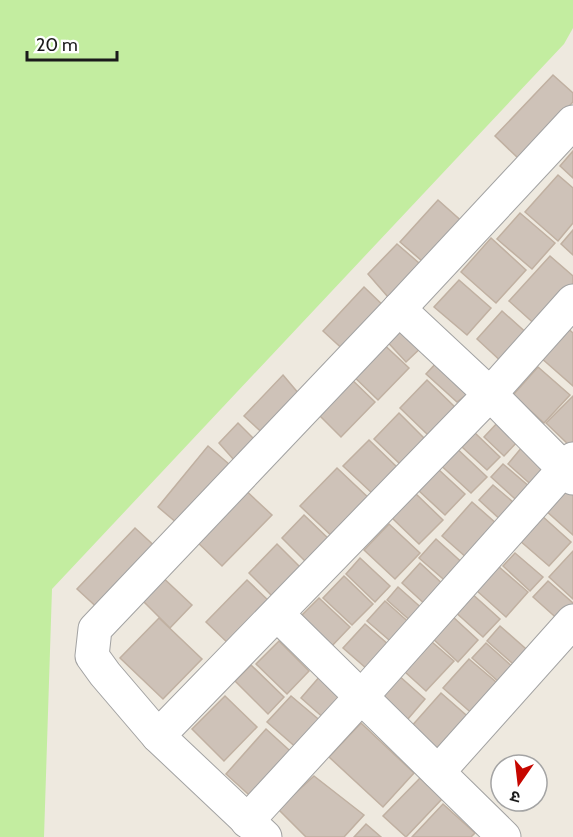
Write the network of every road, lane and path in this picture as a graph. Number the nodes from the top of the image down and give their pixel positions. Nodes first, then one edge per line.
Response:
1 (573, 122) edge
2 (573, 301) edge
3 (399, 309) junction
4 (490, 394) junction
5 (570, 469) edge
6 (277, 614) junction
7 (570, 630) edge
8 (361, 697) junction
9 (158, 736) junction
10 (438, 772) junction
11 (256, 829) edge
12 (504, 837) edge

1 - 3 street
2 - 4 street
3 - 4 street
3 - 9 street
4 - 5 street
4 - 6 street
5 - 8 street
6 - 8 street
6 - 9 street
7 - 10 street
8 - 10 street
8 - 11 street
9 - 11 street
10 - 12 street

